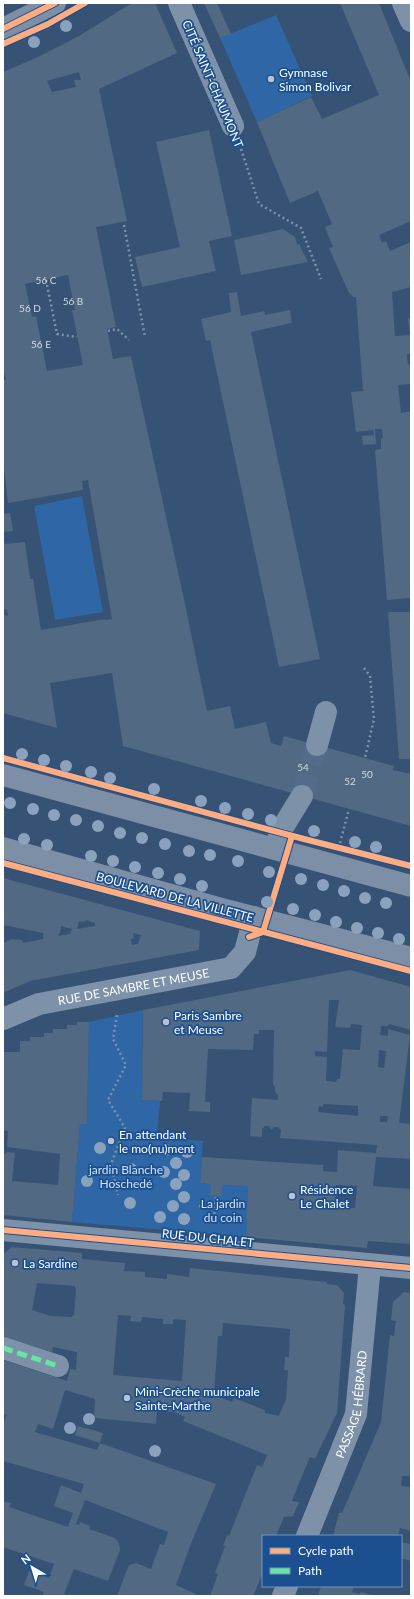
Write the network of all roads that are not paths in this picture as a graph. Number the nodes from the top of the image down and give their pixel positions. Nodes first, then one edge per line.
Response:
1 (55, 3) edge
2 (179, 3) edge
3 (403, 3) edge
4 (411, 21) edge
5 (3, 29) edge
6 (233, 126) road end
7 (326, 712) dead end
8 (317, 745) tunnel mouth
9 (3, 775) edge
10 (302, 796) tunnel mouth
11 (3, 848) edge
12 (276, 849) junction
13 (411, 886) edge
14 (254, 917) junction
15 (411, 958) edge
16 (3, 1019) edge
17 (3, 1230) edge
18 (370, 1265) junction
19 (411, 1268) edge
20 (3, 1348) edge
21 (58, 1366) dead end
22 (307, 1535) edge

1 - 5 main road
2 - 6 street, CITÉ SAINT-CHAUMONT
3 - 4 street
7 - 8 street
9 - 12 main road
10 - 12 street
11 - 14 main road, BOULEVARD DE LA VILLETTE
12 - 13 main road
14 - 15 main road, BOULEVARD DE LA VILLETTE
14 - 16 street, RUE DE SAMBRE ET MEUSE
17 - 18 street, RUE DU CHALET
18 - 19 street, RUE DU CHALET
18 - 22 street, PASSAGE HÉBRARD
20 - 21 street

